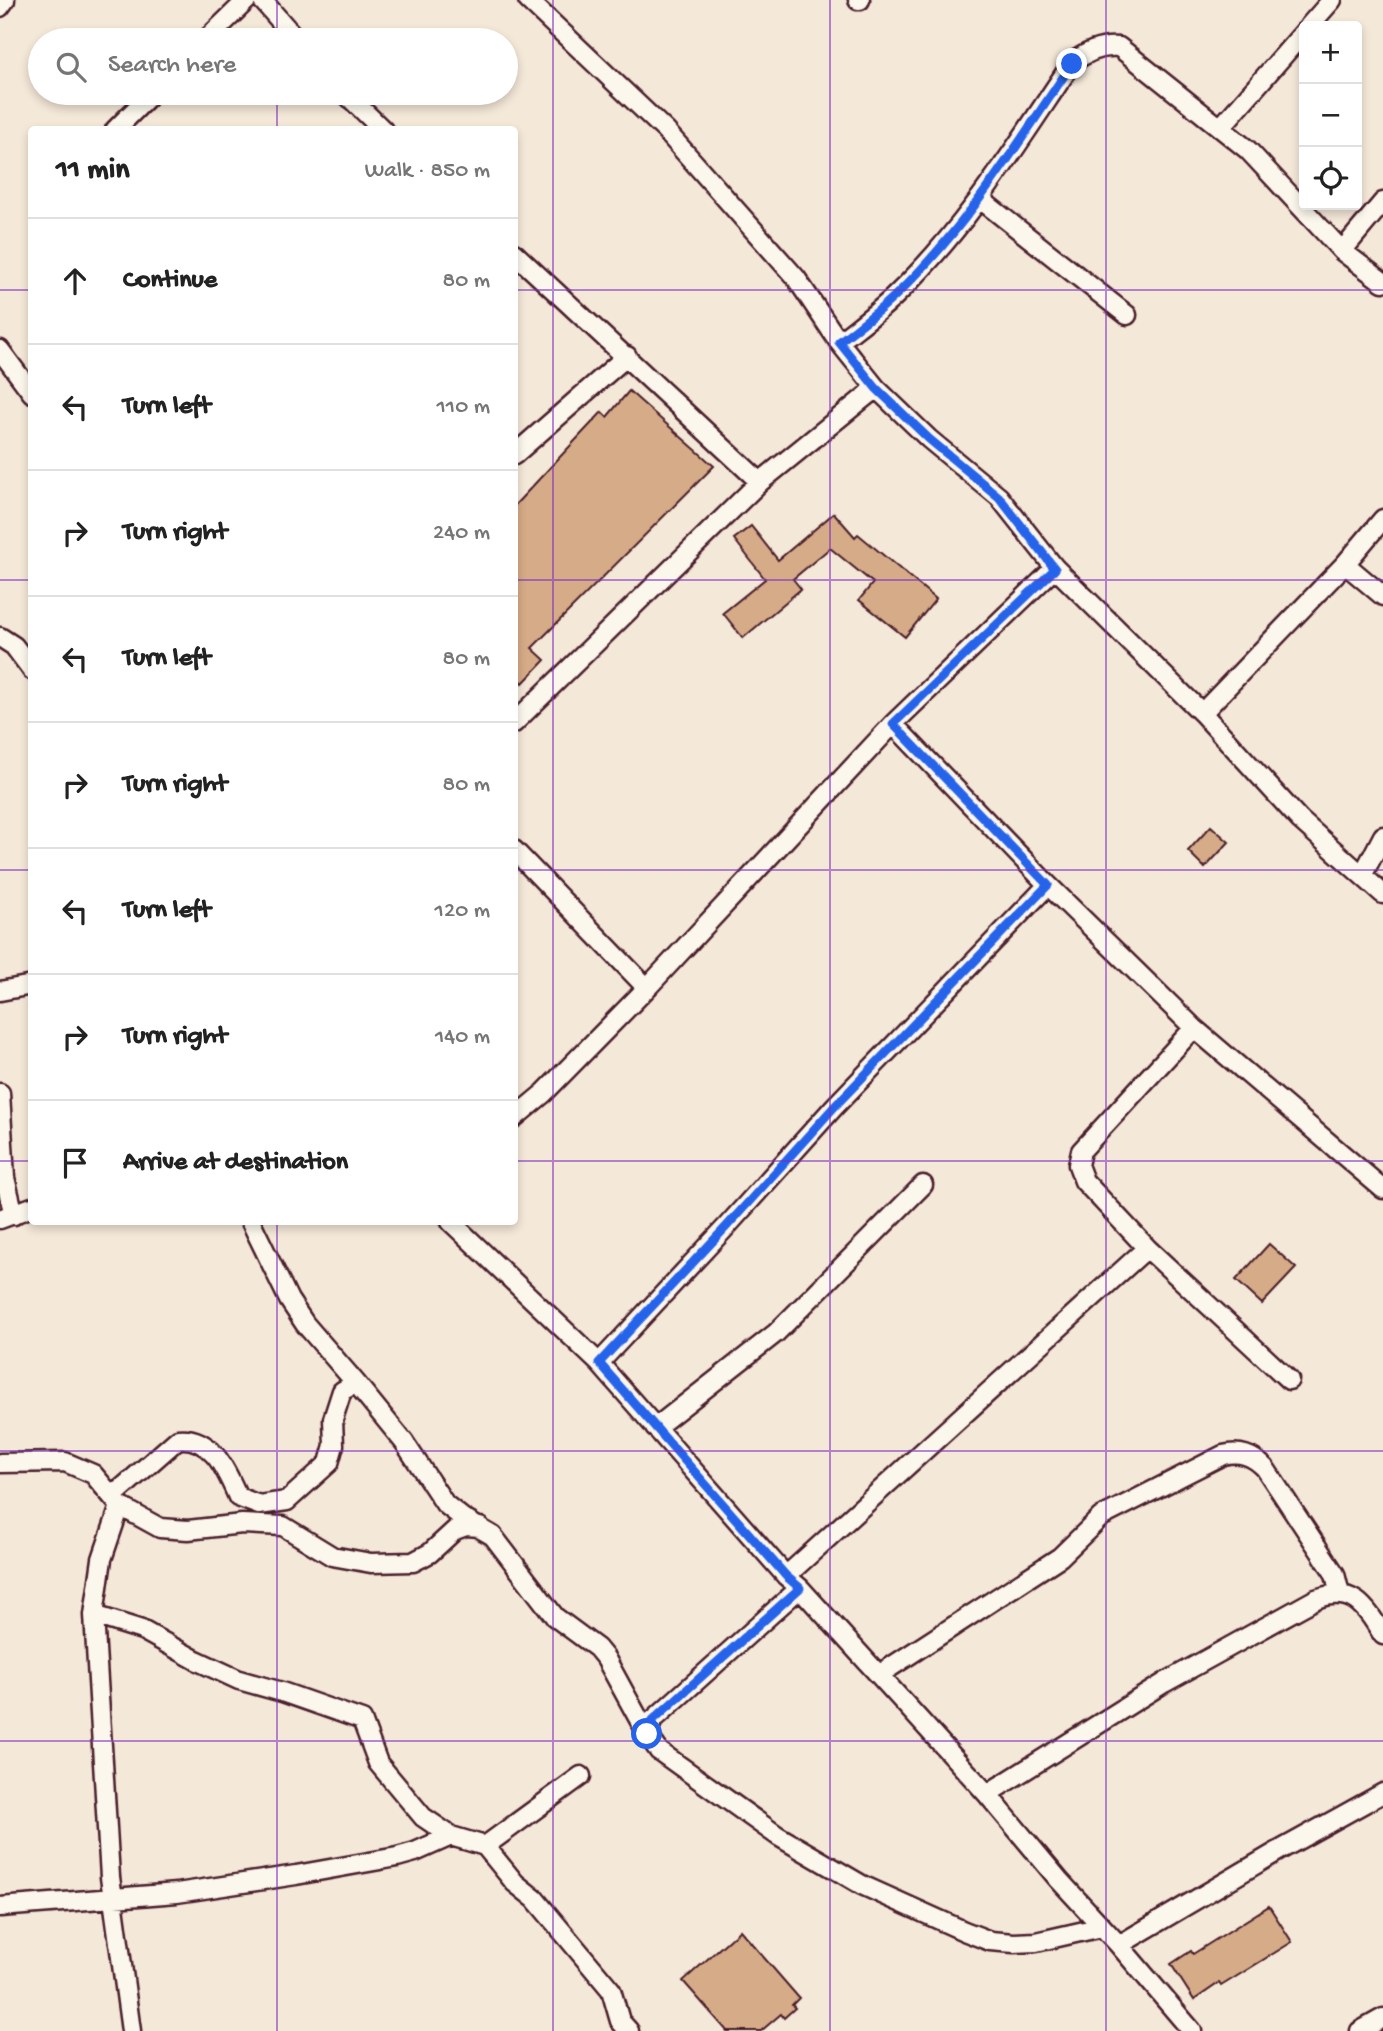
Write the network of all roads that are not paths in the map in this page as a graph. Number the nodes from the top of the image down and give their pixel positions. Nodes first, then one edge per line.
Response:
1 (5, 0) edge
2 (247, 0) edge
3 (262, 0) edge
4 (528, 0) edge
5 (1332, 0) edge
6 (0, 7) edge
7 (1313, 21) edge
8 (218, 28) edge
9 (286, 28) edge
10 (1299, 38) edge
11 (140, 105) edge
12 (357, 105) edge
13 (119, 126) edge
14 (379, 126) edge
15 (1221, 127) junction
16 (980, 199) junction
17 (1383, 202) edge
18 (1342, 251) junction
19 (519, 265) edge
20 (1383, 282) edge
21 (1127, 315) dead end
22 (839, 342) junction
23 (0, 350) edge
24 (627, 356) junction
25 (28, 388) edge
26 (876, 388) junction
27 (518, 452) edge
28 (760, 482) junction
29 (1383, 519) edge
30 (1345, 564) junction
31 (1055, 569) junction
32 (1383, 596) edge
33 (0, 637) edge
34 (28, 665) edge
35 (1202, 713) junction
36 (518, 719) edge
37 (893, 724) junction
38 (1383, 836) edge
39 (518, 854) edge
40 (1363, 874) junction
41 (1048, 885) junction
42 (1383, 894) edge
43 (28, 986) edge
44 (647, 988) junction
45 (0, 991) edge
46 (1194, 1028) junction
47 (0, 1093) edge
48 (518, 1115) edge
49 (923, 1185) dead end
50 (1383, 1189) edge
51 (28, 1209) edge
52 (7, 1217) edge
53 (252, 1225) edge
54 (454, 1225) edge
55 (1147, 1248) junction
56 (599, 1363) junction
57 (1289, 1380) dead end
58 (356, 1383) junction
59 (655, 1428) junction
60 (0, 1463) edge
61 (117, 1501) junction
62 (480, 1527) junction
63 (786, 1576) junction
64 (800, 1588) junction
65 (1340, 1594) junction
66 (94, 1615) junction
67 (1383, 1634) edge
68 (880, 1674) junction
69 (647, 1734) junction
70 (581, 1776) dead end
71 (1383, 1793) edge
72 (987, 1794) junction
73 (451, 1836) junction
74 (485, 1846) junction
75 (113, 1898) junction
76 (0, 1907) edge
77 (1102, 1927) junction
78 (1119, 1945) junction
79 (1383, 2018) edge
80 (131, 2031) edge
81 (629, 2031) edge
82 (1192, 2031) edge
83 (1360, 2031) edge

1 - 6 street
2 - 8 street
3 - 9 street
4 - 22 street
5 - 7 street
10 - 15 street
11 - 13 street
12 - 14 street
15 - 16 street
15 - 18 street
16 - 21 street
16 - 22 street
17 - 18 street
18 - 20 street
19 - 24 street
22 - 26 street
23 - 25 street
24 - 27 street
24 - 28 street
26 - 28 street
26 - 31 street
28 - 36 street
29 - 30 street
30 - 32 street
30 - 35 street
31 - 35 street
31 - 37 street
33 - 34 street
35 - 40 street
37 - 41 street
37 - 44 street
38 - 40 street
39 - 44 street
40 - 42 street
41 - 46 street
41 - 56 street
43 - 45 street
44 - 48 street
46 - 50 street
46 - 55 street
47 - 52 street
49 - 59 street
51 - 52 street
53 - 58 street
54 - 56 street
55 - 57 street
55 - 63 street
56 - 59 street
58 - 61 street
58 - 62 street
59 - 63 street
60 - 61 street
61 - 62 street
61 - 66 street
62 - 69 street
63 - 64 street
64 - 68 street
64 - 69 street
65 - 67 street
65 - 68 street
65 - 72 street
66 - 73 street
66 - 75 street
68 - 72 street
69 - 77 street
70 - 74 street
71 - 78 street
72 - 77 street
73 - 74 street
73 - 75 street
74 - 81 street
75 - 76 street
75 - 80 street
77 - 78 street
78 - 82 street
79 - 83 street

